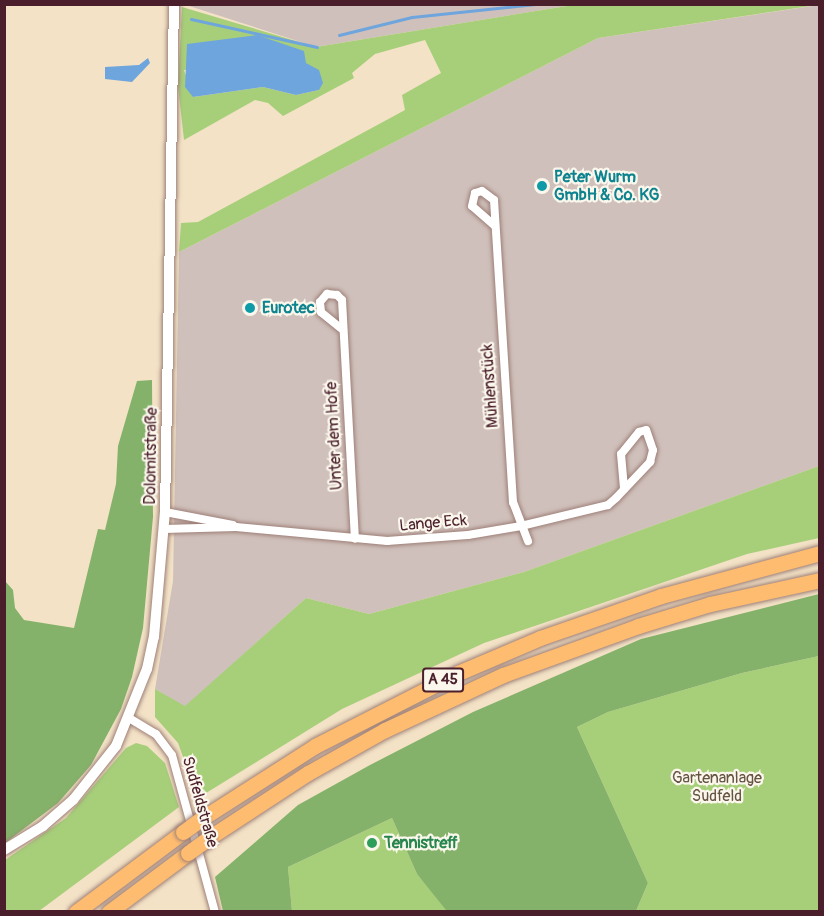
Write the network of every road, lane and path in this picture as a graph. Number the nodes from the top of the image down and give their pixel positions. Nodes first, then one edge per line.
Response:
1 (174, 4) edge
2 (495, 226) dead end
3 (343, 330) dead end
4 (624, 489) junction
5 (165, 512) junction
6 (521, 526) junction
7 (236, 527) junction
8 (164, 529) junction
9 (355, 539) junction
10 (528, 541) dead end
11 (819, 553) edge
12 (819, 580) edge
13 (129, 718) junction
14 (4, 850) edge
15 (76, 912) edge
16 (109, 912) edge
17 (215, 912) edge

1 - 5 street, Dolomitstraße
2 - 6 street, Mühlenstück
3 - 9 street, Unter dem Hofe
4 - 4 street, Lange Eck
4 - 6 street, Lange Eck
5 - 7 street, Lange Eck
5 - 8 street, Dolomitstraße
6 - 9 street, Lange Eck
6 - 10 street, Mühlenstück
7 - 8 street, Lange Eck
7 - 9 street, Lange Eck
8 - 13 street, Dolomitstraße
11 - 15 highway, A 45, bridge
12 - 16 highway, A 45, bridge
13 - 14 street, Dolomitstraße
13 - 17 street, Sudfeldstraße

